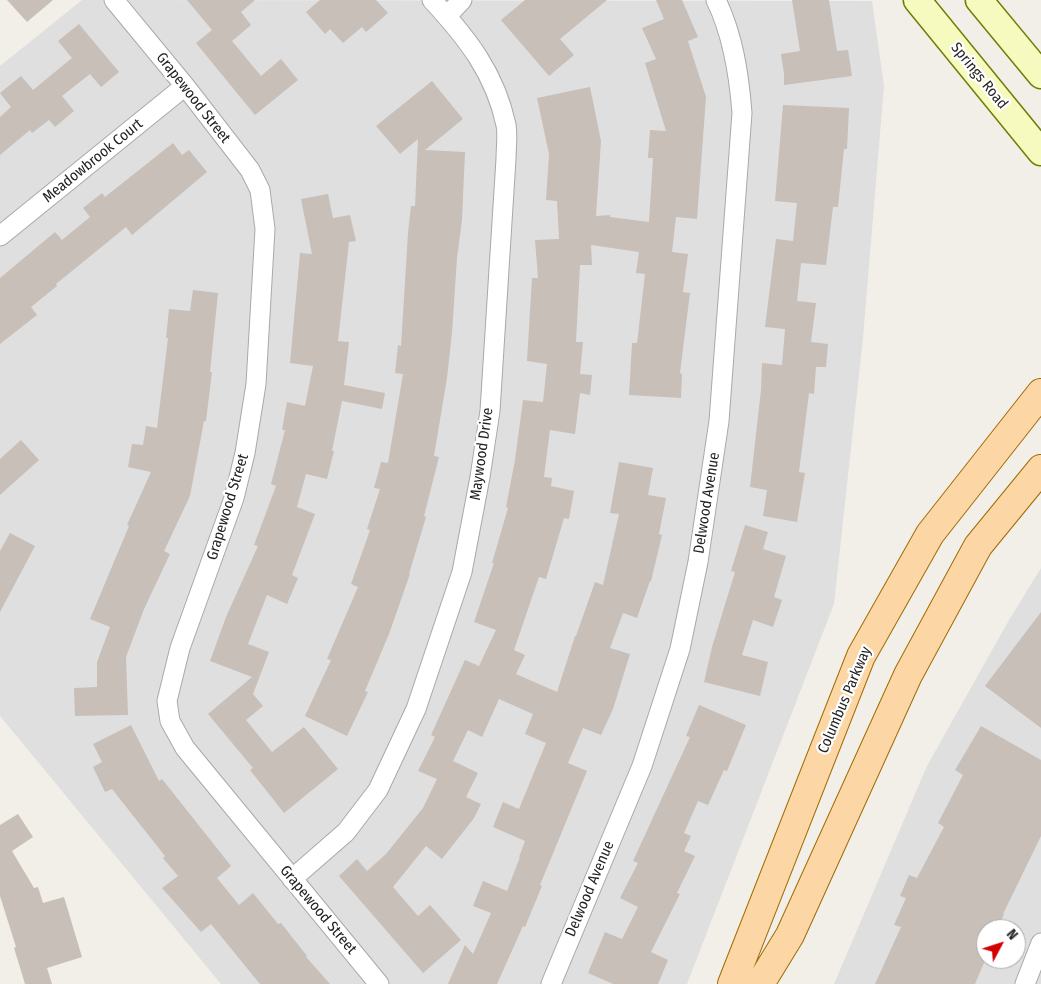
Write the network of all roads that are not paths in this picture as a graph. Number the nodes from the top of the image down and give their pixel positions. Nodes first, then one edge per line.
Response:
1 (114, 0) edge
2 (432, 0) edge
3 (462, 0) edge
4 (716, 0) edge
5 (917, 0) edge
6 (979, 0) edge
7 (447, 16) junction
8 (1041, 75) edge
9 (185, 86) junction
10 (1041, 152) edge
11 (0, 236) edge
12 (1041, 394) edge
13 (1041, 469) edge
14 (292, 879) junction
15 (1041, 943) edge
16 (379, 984) edge
17 (551, 984) edge
18 (732, 984) edge
19 (760, 984) edge
20 (1025, 984) edge

1 - 9 street, Grapewood Street
2 - 7 street, Maywood Drive
3 - 7 street
4 - 17 street, Delwood Avenue
5 - 10 main road, Springs Road
6 - 8 main road
7 - 14 street, Maywood Drive
9 - 11 street, Meadowbrook Court
9 - 14 street, Grapewood Street
12 - 18 main road, Columbus Parkway
13 - 19 main road
14 - 16 street, Grapewood Street
15 - 20 street

